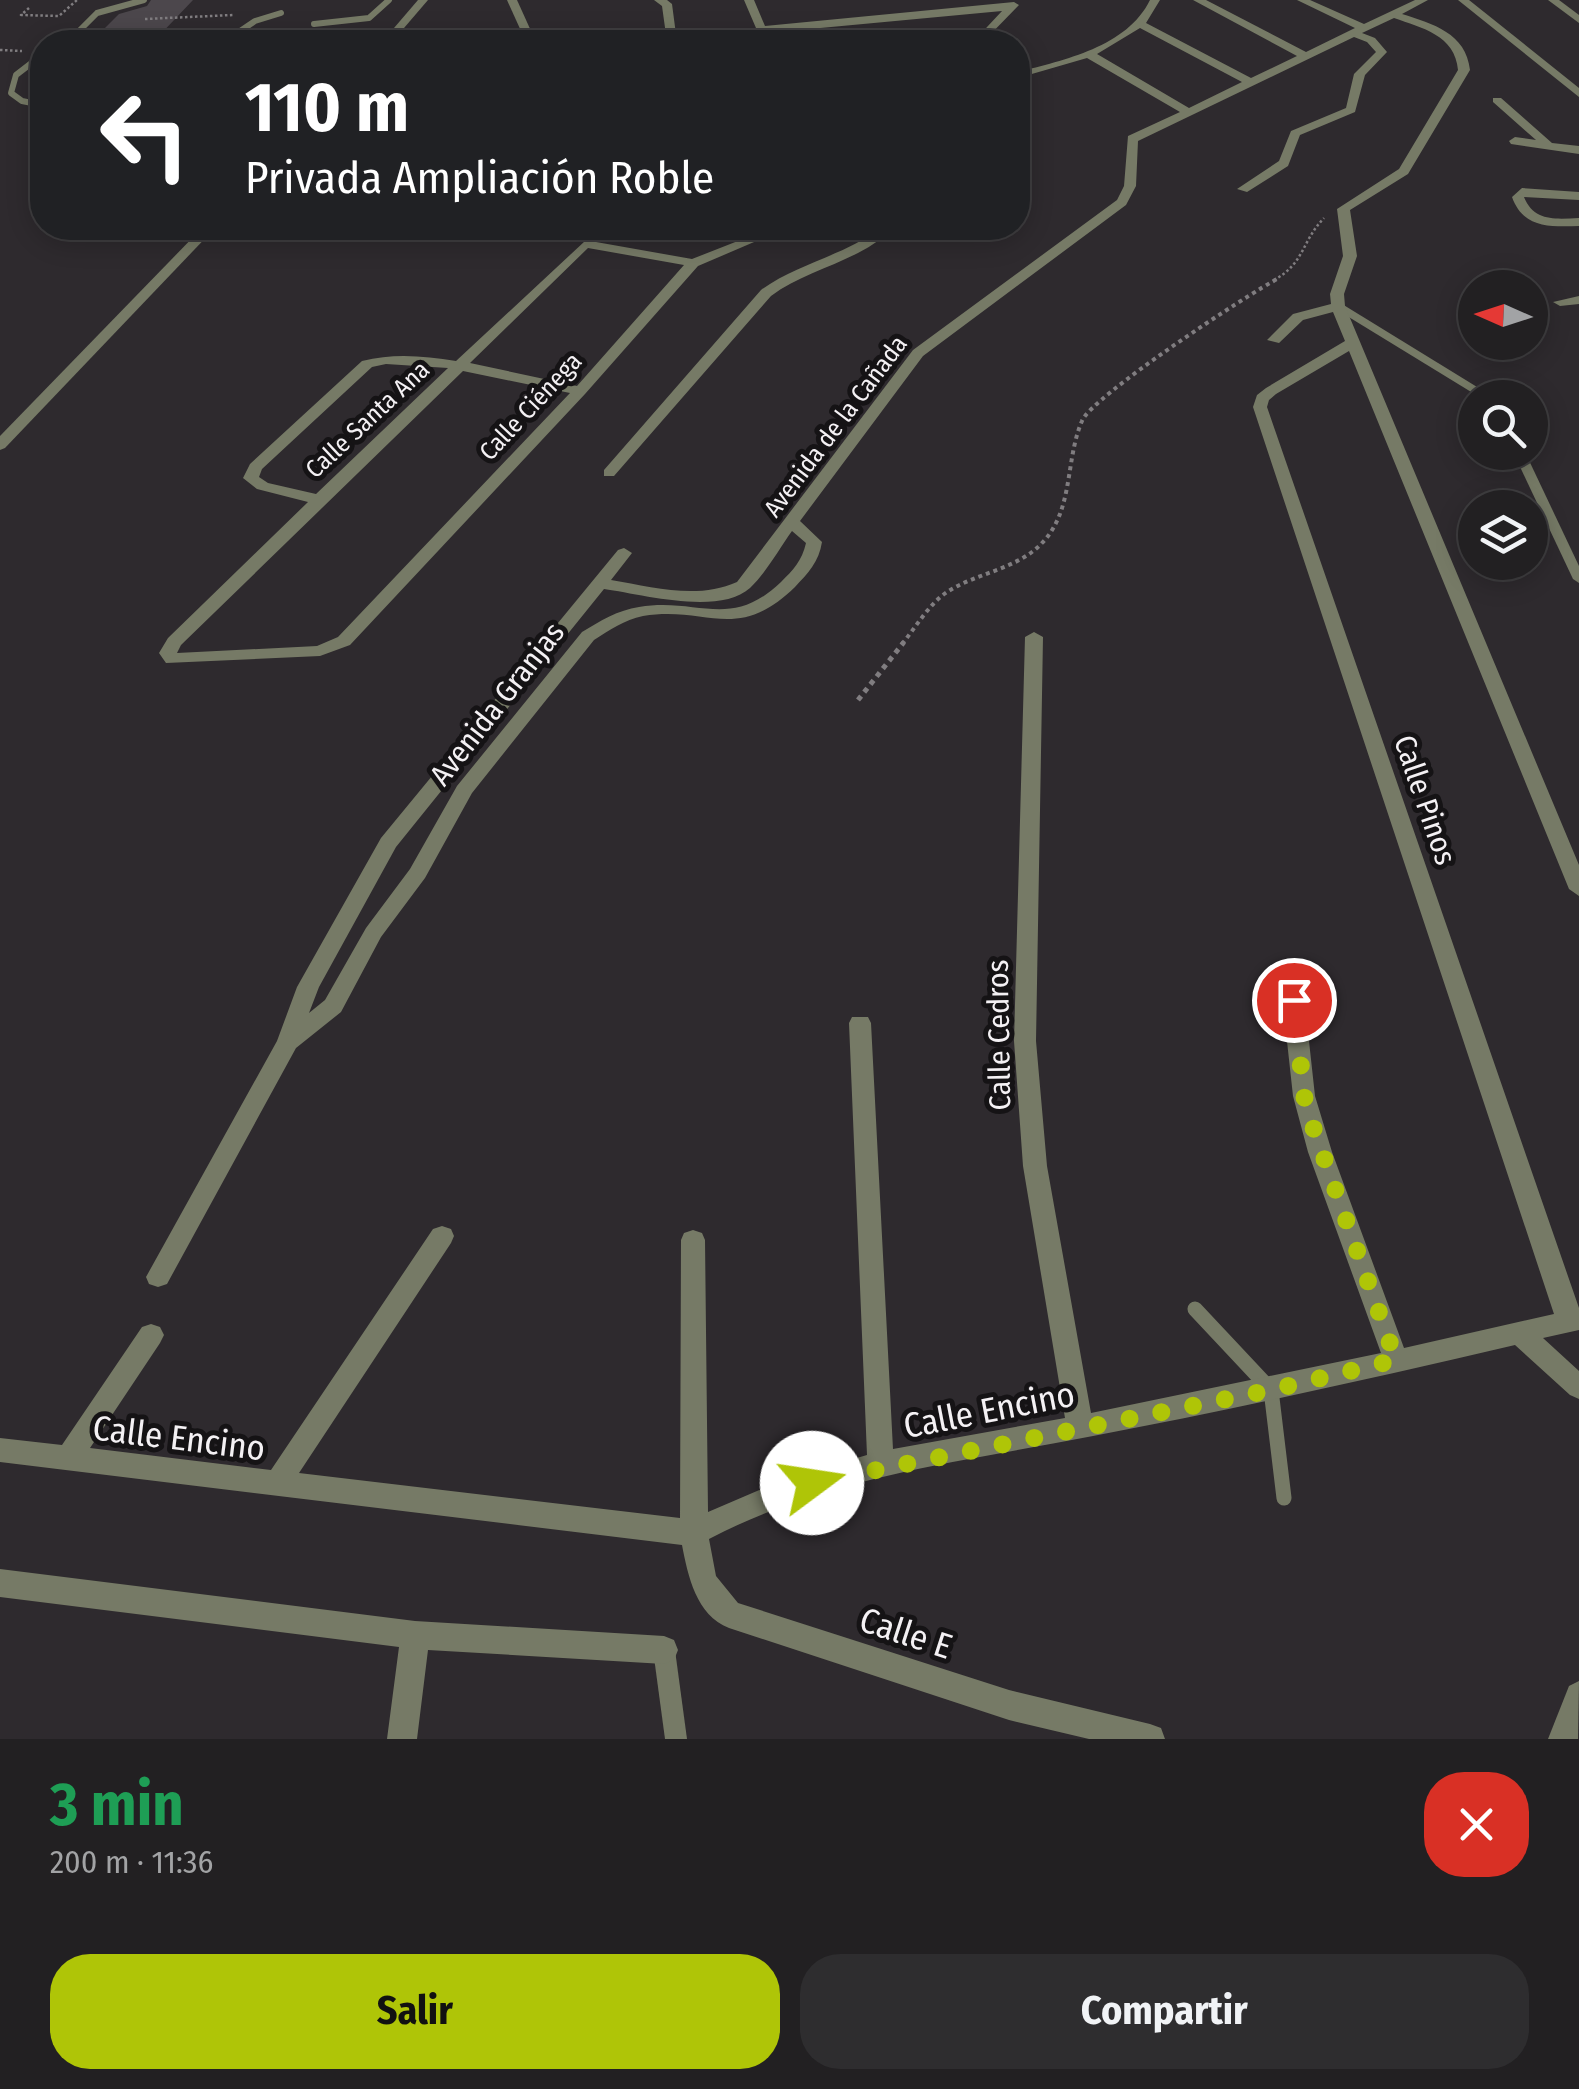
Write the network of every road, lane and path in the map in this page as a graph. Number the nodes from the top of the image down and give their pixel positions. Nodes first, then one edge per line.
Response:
1 (77, 0) edge
2 (144, 0) edge
3 (389, 0) edge
4 (423, 0) edge
5 (512, 0) edge
6 (659, 0) edge
7 (750, 0) edge
8 (1155, 0) edge
9 (1198, 0) edge
10 (1302, 0) edge
11 (1464, 0) edge
12 (1553, 0) edge
13 (1414, 1) edge
14 (1016, 4) edge
15 (29, 8) dead end
16 (282, 13) dead end
17 (378, 13) junction
18 (244, 14) dead end
19 (1395, 14) junction
20 (322, 16) dead end
21 (141, 19) dead end
22 (1579, 20) edge
23 (314, 24) dead end
24 (1142, 25) junction
25 (80, 30) edge
26 (242, 30) edge
27 (397, 30) edge
28 (526, 30) edge
29 (670, 30) edge
30 (761, 30) joint
31 (990, 30) edge
32 (1358, 30) junction
33 (1087, 54) junction
34 (1306, 56) junction
35 (30, 63) edge
36 (1030, 72) edge
37 (1250, 82) junction
38 (1579, 94) edge
39 (1497, 100) dead end
40 (30, 102) edge
41 (1188, 112) junction
42 (1515, 141) dead end
43 (1548, 145) junction
44 (1579, 150) edge
45 (1243, 189) dead end
46 (1579, 196) edge
47 (1343, 209) junction
48 (1579, 222) edge
49 (196, 240) edge
50 (590, 240) edge
51 (752, 240) edge
52 (872, 240) edge
53 (584, 244) junction
54 (693, 264) junction
55 (1579, 300) edge
56 (1560, 302) dead end
57 (1338, 306) junction
58 (1274, 340) dead end
59 (1352, 342) junction
60 (459, 368) junction
61 (1460, 380) edge
62 (580, 392) junction
63 (0, 445) edge
64 (1527, 470) edge
65 (609, 473) dead end
66 (318, 499) junction
67 (793, 523) junction
68 (624, 552) dead end
69 (1579, 579) edge
70 (598, 583) junction
71 (682, 601) junction
72 (1034, 637) dead end
73 (168, 652) joint
74 (858, 700) dead end
75 (375, 865) junction
76 (418, 873) junction
77 (1579, 889) edge
78 (1290, 968) dead end
79 (860, 1023) dead end
80 (288, 1042) junction
81 (442, 1236) dead end
82 (693, 1240) dead end
83 (158, 1277) dead end
84 (1195, 1310) dead end
85 (1574, 1320) edge
86 (1519, 1333) junction
87 (151, 1335) dead end
88 (1396, 1360) junction
89 (1579, 1387) edge
90 (1271, 1390) junction
91 (1080, 1427) junction
92 (0, 1450) edge
93 (67, 1460) junction
94 (881, 1467) junction
95 (276, 1485) junction
96 (1284, 1498) dead end
97 (694, 1533) junction
98 (0, 1582) edge
99 (415, 1635) junction
100 (664, 1650) joint
101 (1579, 1696) edge
102 (402, 1739) edge
103 (676, 1739) edge
104 (1150, 1739) edge
105 (1563, 1739) edge

1 - 15 path
2 - 25 lane
3 - 17 lane
4 - 27 street
5 - 28 street
6 - 29 street
7 - 30 street
8 - 24 street
9 - 34 street
10 - 32 street
11 - 38 street
12 - 22 street
13 - 19 street, Avenida de la Cañada
14 - 30 street
14 - 31 street
16 - 26 lane
17 - 20 lane
17 - 23 lane
18 - 21 path
19 - 32 street, Avenida de la Cañada
19 - 47 street
24 - 33 street
24 - 37 street
32 - 34 street, Avenida de la Cañada
32 - 45 street
33 - 36 street
33 - 41 street
34 - 37 street, Avenida de la Cañada
35 - 40 lane
37 - 41 street, Avenida de la Cañada
39 - 43 street
41 - 67 street, Avenida de la Cañada
42 - 43 street
43 - 44 street
46 - 48 street
47 - 57 street
47 - 74 path
49 - 63 street
50 - 53 street, Calle Santa Ana
51 - 54 street, Calle Ciénega
52 - 65 street
53 - 54 street
53 - 60 street, Calle Santa Ana
54 - 62 street, Calle Ciénega
55 - 56 street
57 - 58 street
57 - 59 street
57 - 61 street
59 - 77 street
59 - 85 street, Calle Pinos
60 - 62 street
60 - 66 street, Calle Santa Ana
60 - 66 street
62 - 73 street, Calle Ciénega
64 - 69 street
66 - 73 street, Calle Santa Ana
67 - 71 street, Avenida de la Cañada
67 - 71 street, Avenida Granjas
68 - 70 street, Avenida Granjas
70 - 71 street, Avenida de la Cañada
70 - 75 street, Avenida Granjas
71 - 76 street, Avenida Granjas
72 - 91 street, Calle Cedros
75 - 76 street
75 - 80 street, Avenida Granjas
76 - 80 street, Avenida Granjas
78 - 88 street
79 - 94 street
80 - 83 street
81 - 95 street
82 - 97 street, Calle E
84 - 90 lane
85 - 86 street, Calle Encino
86 - 88 street, Calle Encino
86 - 89 street
87 - 93 street
88 - 90 street, Calle Encino
90 - 91 street, Calle Encino
90 - 96 lane
91 - 94 street, Calle Encino
92 - 93 street, Calle Encino
93 - 95 street, Calle Encino
94 - 97 street, Calle Encino
95 - 97 street, Calle Encino
97 - 104 street, Calle E
98 - 99 street
99 - 100 street
99 - 102 street
100 - 103 street
101 - 105 street

